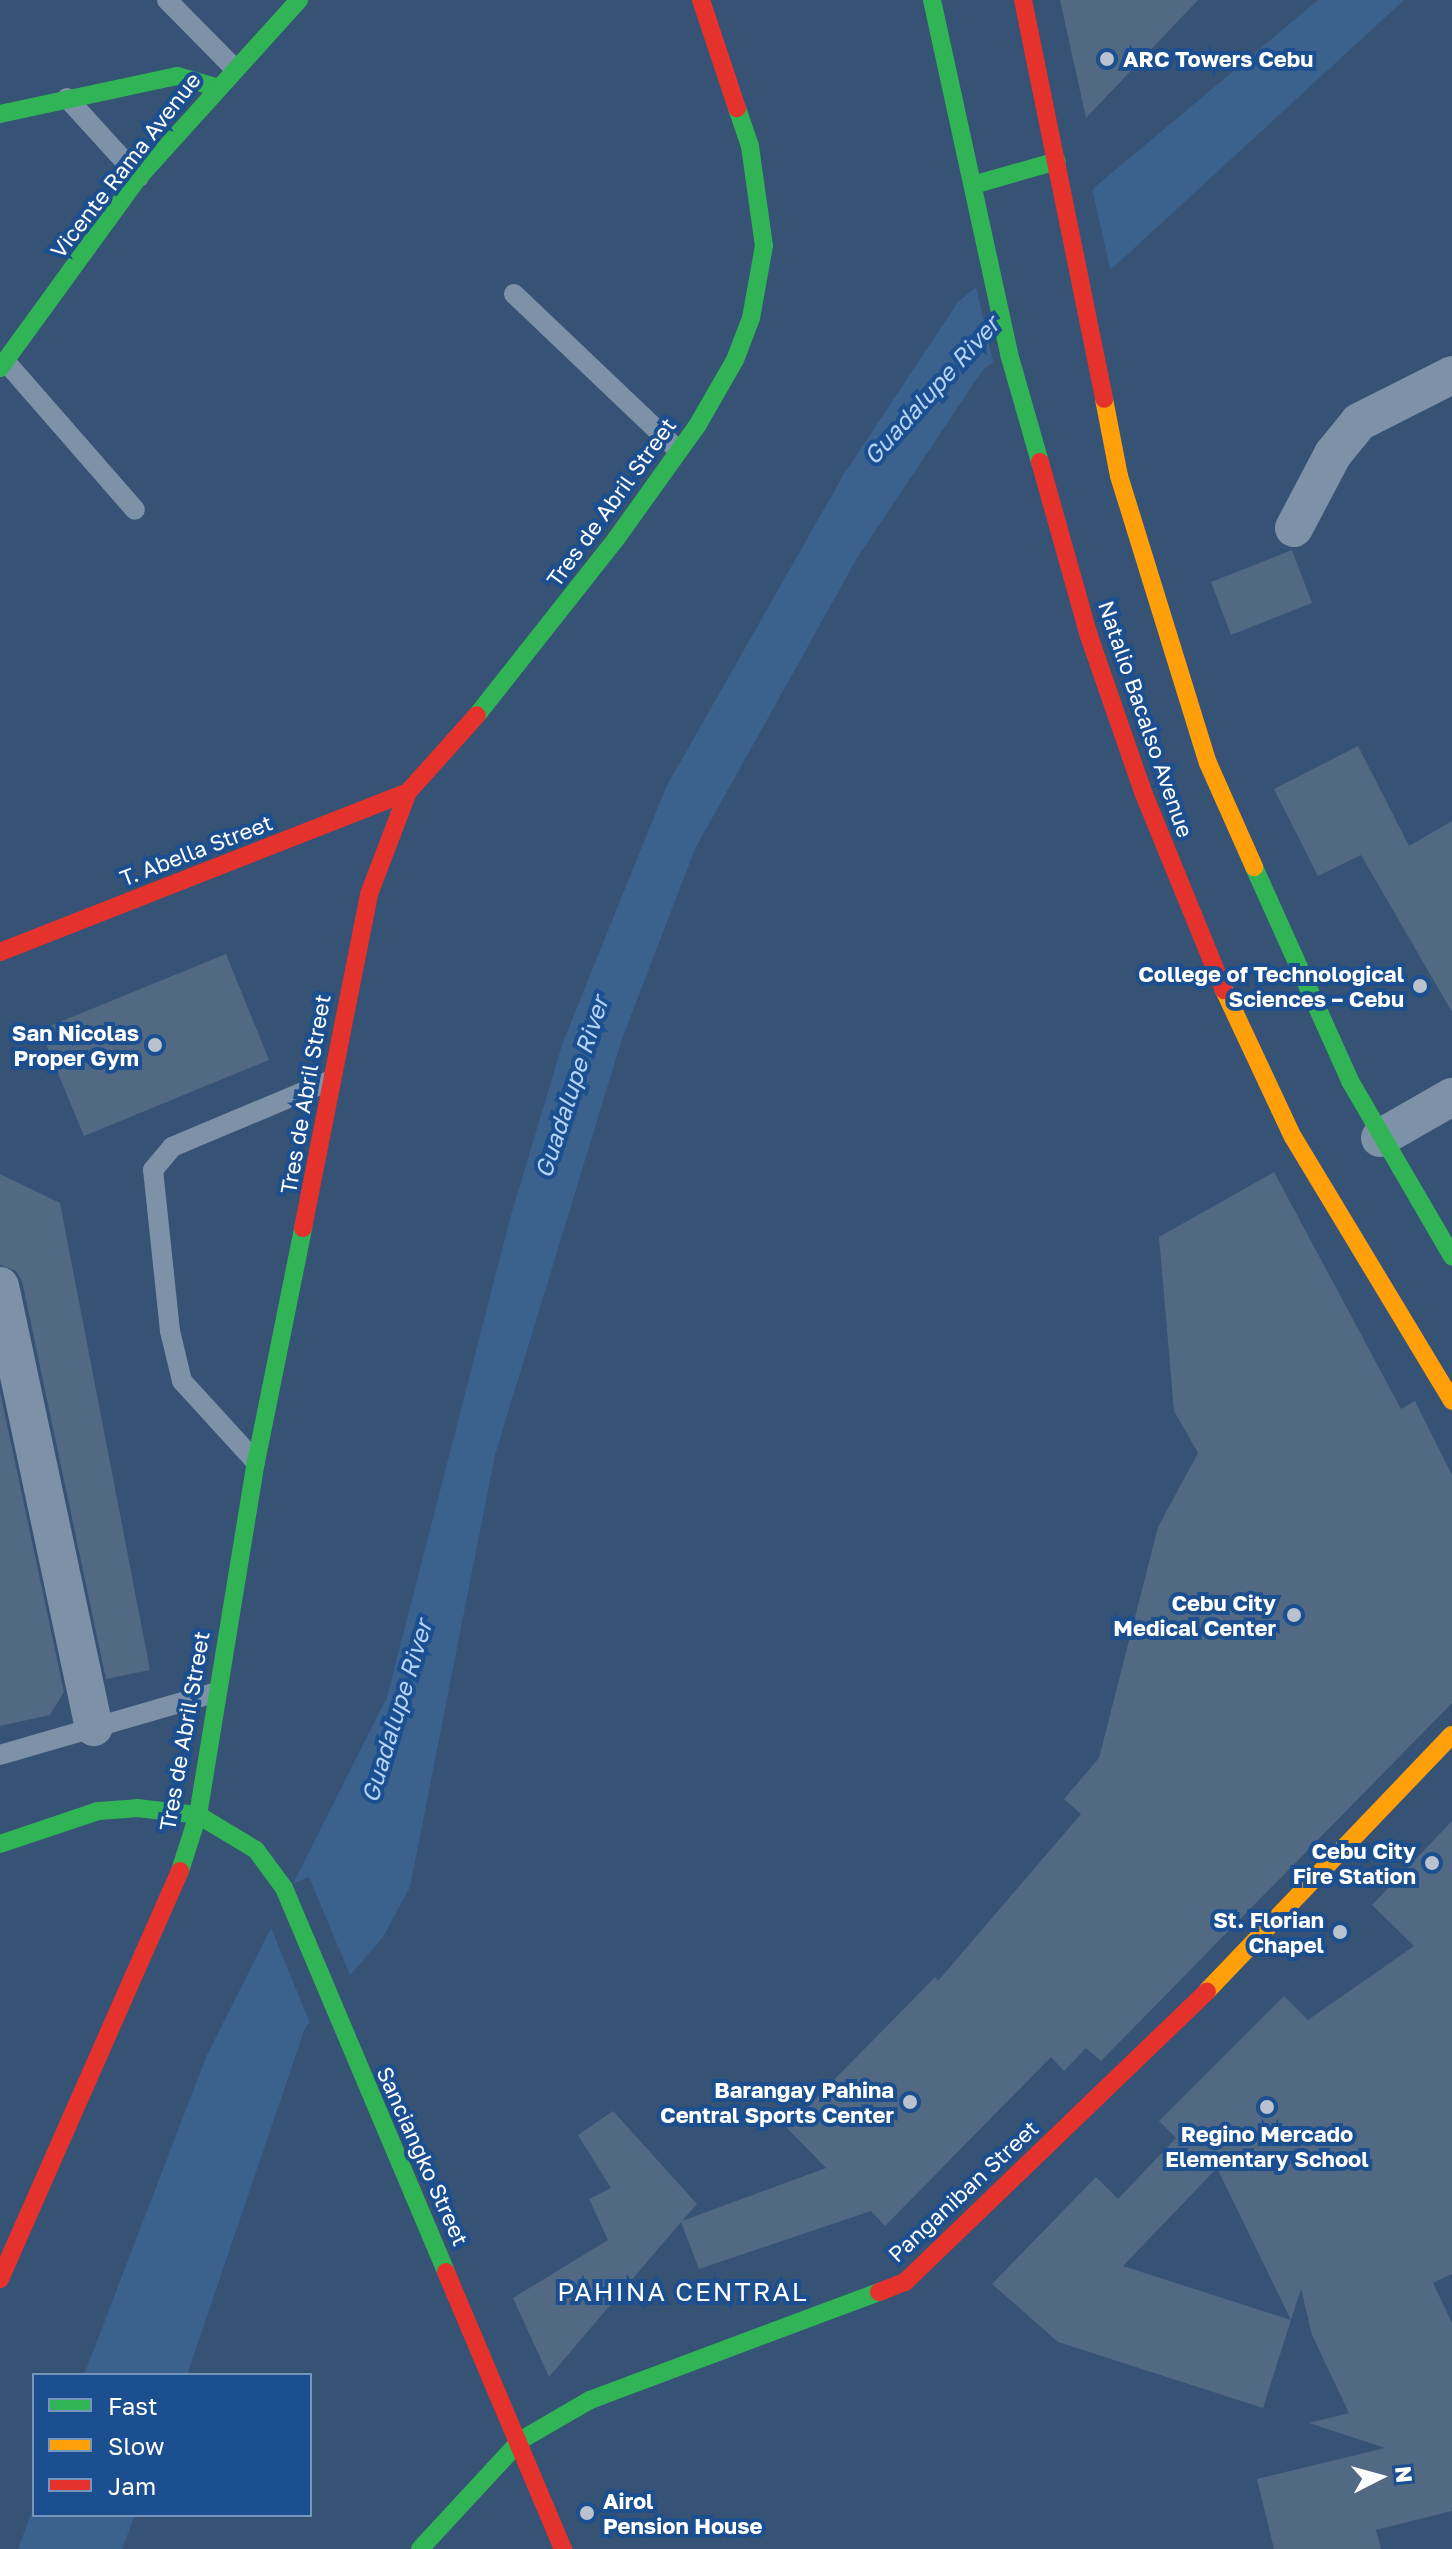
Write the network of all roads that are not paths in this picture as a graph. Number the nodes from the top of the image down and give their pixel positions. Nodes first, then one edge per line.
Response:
1 (167, 0) edge
2 (299, 0) edge
3 (701, 0) edge
4 (932, 0) edge
5 (1023, 0) edge
6 (234, 68) junction
7 (215, 87) junction
8 (66, 96) junction
9 (0, 114) edge
10 (1057, 161) junction
11 (139, 177) junction
12 (973, 185) junction
13 (514, 294) dead end
14 (3, 365) edge
15 (1452, 375) edge
16 (678, 450) junction
17 (135, 510) dead end
18 (1294, 528) dead end
19 (408, 792) junction
20 (0, 952) edge
21 (327, 1082) junction
22 (1452, 1097) edge
23 (1380, 1138) junction
24 (1452, 1256) edge
25 (0, 1286) edge
26 (1452, 1401) edge
27 (256, 1462) junction
28 (214, 1693) junction
29 (94, 1727) junction
30 (1450, 1743) edge
31 (0, 1755) edge
32 (198, 1815) junction
33 (0, 1844) edge
34 (0, 2279) edge
35 (521, 2440) junction
36 (420, 2549) edge
37 (563, 2549) edge

1 - 6 lane
2 - 6 street, Vicente Rama Avenue
3 - 16 street, Tres de Abril Street
4 - 12 street, Natalio Bacalso Avenue
5 - 10 street, Natalio Bacalso Avenue
6 - 7 street, Vicente Rama Avenue
7 - 8 street
7 - 11 street, Vicente Rama Avenue
8 - 9 street
8 - 11 lane
10 - 12 street
10 - 23 street, Natalio Bacalso Avenue
11 - 14 street, Vicente Rama Avenue
12 - 26 street, Natalio Bacalso Avenue
13 - 16 lane
14 - 17 lane
15 - 18 street
16 - 19 street, Tres de Abril Street
19 - 20 street, T. Abella Street
19 - 21 street, Tres de Abril Street
21 - 27 street, Tres de Abril Street
21 - 27 lane
22 - 23 street
23 - 24 street, Natalio Bacalso Avenue
25 - 29 street
27 - 28 street, Tres de Abril Street
28 - 29 lane
28 - 32 street, Tres de Abril Street
29 - 31 lane
30 - 35 street, Panganiban Street
32 - 33 street
32 - 34 street, Tres de Abril Street
32 - 35 street, Sanciangko Street
35 - 36 street, Panganiban Street
35 - 37 street, Sanciangko Street

